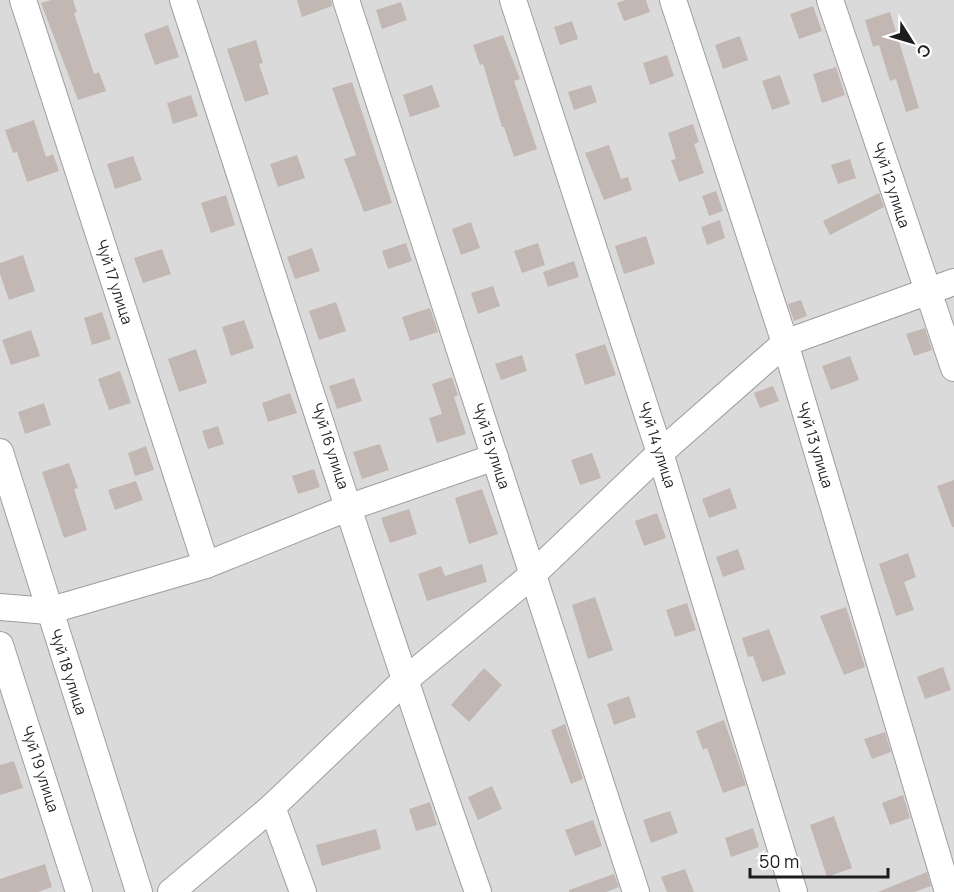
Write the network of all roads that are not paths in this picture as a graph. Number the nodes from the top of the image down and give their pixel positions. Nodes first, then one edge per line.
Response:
1 (23, 0) edge
2 (183, 0) edge
3 (346, 0) edge
4 (513, 0) edge
5 (673, 0) edge
6 (830, 0) edge
7 (954, 282) edge
8 (927, 291) junction
9 (785, 343) junction
10 (954, 369) edge
11 (0, 452) edge
12 (660, 453) junction
13 (495, 457) junction
14 (350, 507) junction
15 (206, 565) junction
16 (531, 576) junction
17 (0, 607) edge
18 (48, 611) junction
19 (0, 645) edge
20 (404, 681) junction
21 (272, 807) junction
22 (79, 892) edge
23 (139, 892) edge
24 (171, 892) edge
25 (303, 892) edge
26 (478, 892) edge
27 (636, 892) edge
28 (794, 892) edge
29 (948, 892) edge

1 - 15 street, Чуй 17 улица
2 - 14 street, Чуй 16 улица
3 - 13 street, Чуй 15 улица
4 - 12 street, Чуй 14 улица
5 - 9 street, Чуй 13 улица
6 - 8 street, Чуй 12 улица
7 - 8 street
8 - 9 street
8 - 10 street, Чуй 12 улица
9 - 12 street
9 - 29 street, Чуй 13 улица
11 - 18 street, Чуй 18 улица
12 - 16 street
12 - 28 street, Чуй 14 улица
13 - 14 street
13 - 16 street, Чуй 15 улица
14 - 15 street
14 - 20 street, Чуй 16 улица
15 - 18 street
16 - 20 street
16 - 27 street, Чуй 15 улица
17 - 18 street
18 - 23 street, Чуй 18 улица
19 - 22 street, Чуй 19 улица
20 - 21 street
20 - 26 street, Чуй 16 улица
21 - 24 street
21 - 25 street

